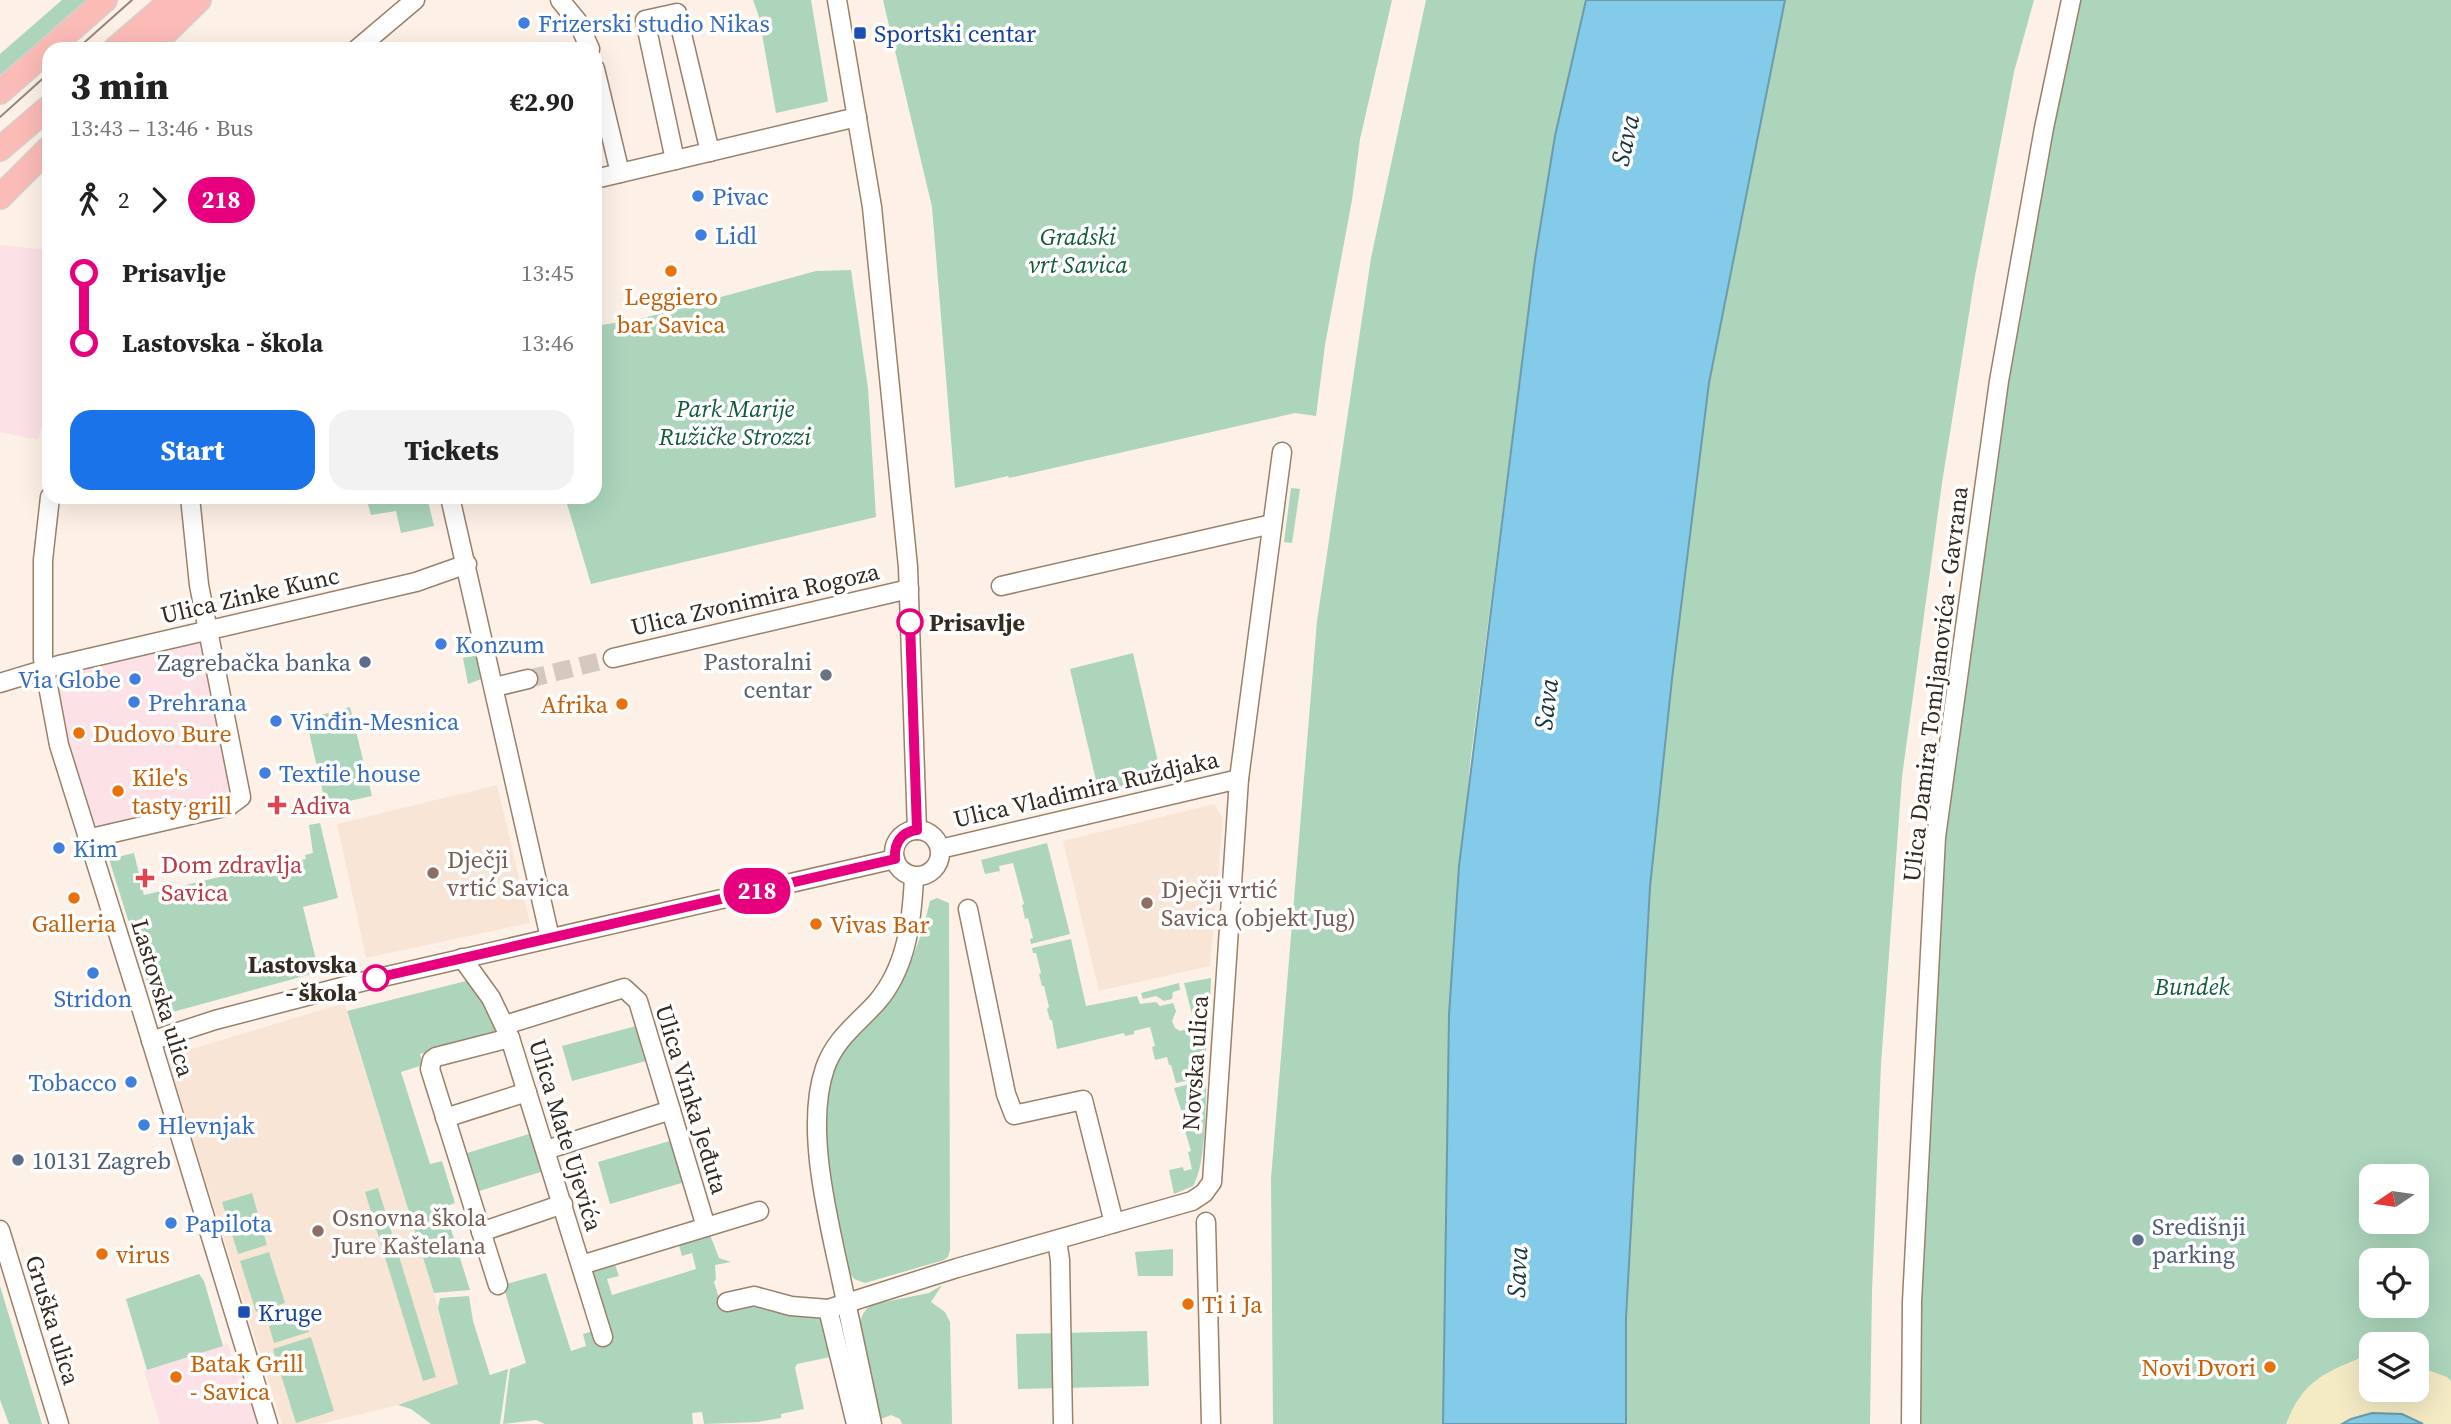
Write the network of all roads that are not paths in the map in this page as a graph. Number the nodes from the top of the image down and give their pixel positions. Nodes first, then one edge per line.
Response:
1 (105, 0) edge
2 (172, 0) edge
3 (198, 0) edge
4 (415, 0) edge
5 (560, 0) edge
6 (837, 0) edge
7 (2071, 0) edge
8 (57, 42) edge
9 (124, 42) edge
10 (156, 42) edge
11 (364, 42) edge
12 (587, 42) edge
13 (42, 55) edge
14 (0, 92) edge
15 (602, 98) edge
16 (42, 113) edge
17 (857, 117) junction
18 (0, 149) edge
19 (710, 152) junction
20 (42, 155) edge
21 (675, 160) junction
22 (620, 173) junction
23 (602, 177) edge
24 (0, 197) edge
25 (1283, 452) dead end
26 (49, 504) edge
27 (191, 504) edge
28 (452, 504) edge
29 (1272, 524) junction
30 (467, 564) junction
31 (1001, 586) dead end
32 (909, 589) junction
33 (208, 630) junction
34 (613, 658) tunnel mouth
35 (44, 669) junction
36 (528, 679) tunnel mouth
37 (0, 683) edge
38 (495, 687) junction
39 (1239, 779) junction
40 (917, 830) junction
41 (87, 839) junction
42 (940, 849) junction
43 (895, 859) junction
44 (914, 877) junction
45 (968, 909) dead end
46 (550, 938) junction
47 (462, 958) junction
48 (508, 1031) junction
49 (151, 1041) junction
50 (527, 1092) junction
51 (671, 1110) junction
52 (444, 1118) junction
53 (546, 1150) junction
54 (563, 1205) junction
55 (759, 1211) dead end
56 (1206, 1222) dead end
57 (1114, 1223) junction
58 (706, 1227) junction
59 (0, 1230) edge
60 (481, 1232) junction
61 (1057, 1241) junction
62 (581, 1265) junction
63 (498, 1285) dead end
64 (727, 1302) dead end
65 (846, 1304) junction
66 (828, 1309) junction
67 (603, 1337) dead end
68 (60, 1424) edge
69 (268, 1424) edge
70 (856, 1424) edge
71 (872, 1424) edge
72 (1063, 1424) edge
73 (1211, 1424) edge
74 (1911, 1424) edge

1 - 8 main road
2 - 9 main road
3 - 10 main road
4 - 11 street
5 - 12 street
6 - 17 street
7 - 74 street, Ulica Damira Tomljanovića - Gavrana
13 - 14 main road
15 - 22 street
16 - 18 main road
17 - 19 street
17 - 32 street
19 - 21 street
19 - 21 street
20 - 24 main road
21 - 22 street
22 - 23 street
25 - 29 street, Ulica Vladimira Ruždjaka
26 - 35 street, Lastovska ulica
27 - 33 street
28 - 30 street
29 - 31 street
29 - 39 street, Ulica Vladimira Ruždjaka
30 - 33 street, Ulica Zinke Kunc
30 - 38 street
32 - 34 street, Ulica Zvonimira Rogoza
32 - 40 street
33 - 35 street, Ulica Zinke Kunc
33 - 41 street
35 - 37 street
35 - 41 street, Lastovska ulica
36 - 38 street
38 - 46 street
39 - 42 street, Ulica Vladimira Ruždjaka
39 - 57 street, Novska ulica
40 - 42 street
40 - 43 street
41 - 49 street, Lastovska ulica
42 - 44 street
43 - 44 street
43 - 46 street
44 - 65 street
45 - 57 street
46 - 47 street
47 - 48 street, Ulica Mate Ujevića
47 - 49 street
48 - 50 street, Ulica Mate Ujevića
48 - 51 street, Ulica Vinka Jeđuta
48 - 52 street
49 - 69 street, Lastovska ulica
50 - 52 street
50 - 53 street, Ulica Mate Ujevića
51 - 53 street
51 - 58 street, Ulica Vinka Jeđuta
52 - 60 street
53 - 54 street, Ulica Mate Ujevića
54 - 60 street
54 - 62 street, Ulica Mate Ujevića
55 - 58 street, Ulica Vinka Jeđuta
56 - 73 street
57 - 61 street, Novska ulica
58 - 62 street, Ulica Vinka Jeđuta
59 - 68 street, Gruška ulica
60 - 63 street
61 - 65 street, Novska ulica
61 - 72 street
62 - 67 street, Ulica Mate Ujevića
64 - 66 street
65 - 66 street, Novska ulica
65 - 71 street
66 - 70 street

